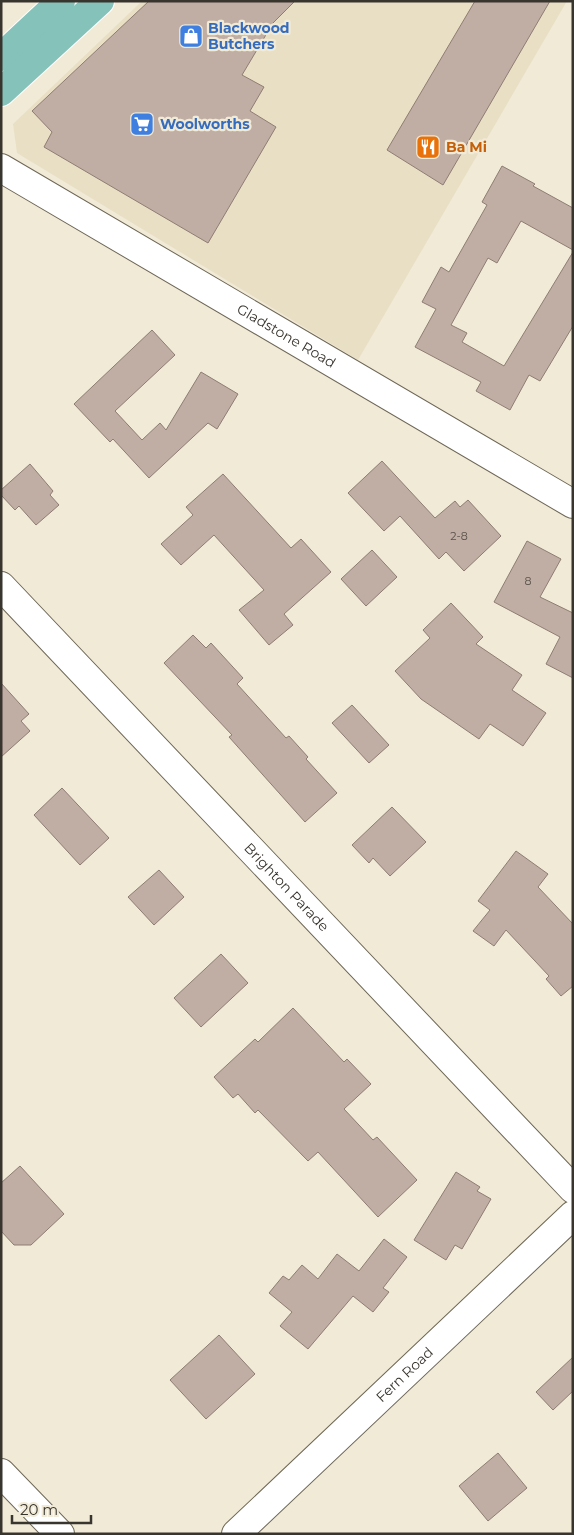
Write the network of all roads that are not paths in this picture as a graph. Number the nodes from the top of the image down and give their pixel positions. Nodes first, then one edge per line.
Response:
1 (61, 1) edge
2 (100, 1) edge
3 (1, 57) edge
4 (1, 92) edge
5 (1, 168) edge
6 (573, 504) edge
7 (1, 586) edge
8 (573, 1189) edge
9 (573, 1215) edge
10 (1, 1473) edge
11 (60, 1534) edge
12 (236, 1534) edge

1 - 3 main road
2 - 4 main road
5 - 6 street, Gladstone Road
7 - 8 street, Brighton Parade
9 - 12 street, Fern Road
10 - 11 street

